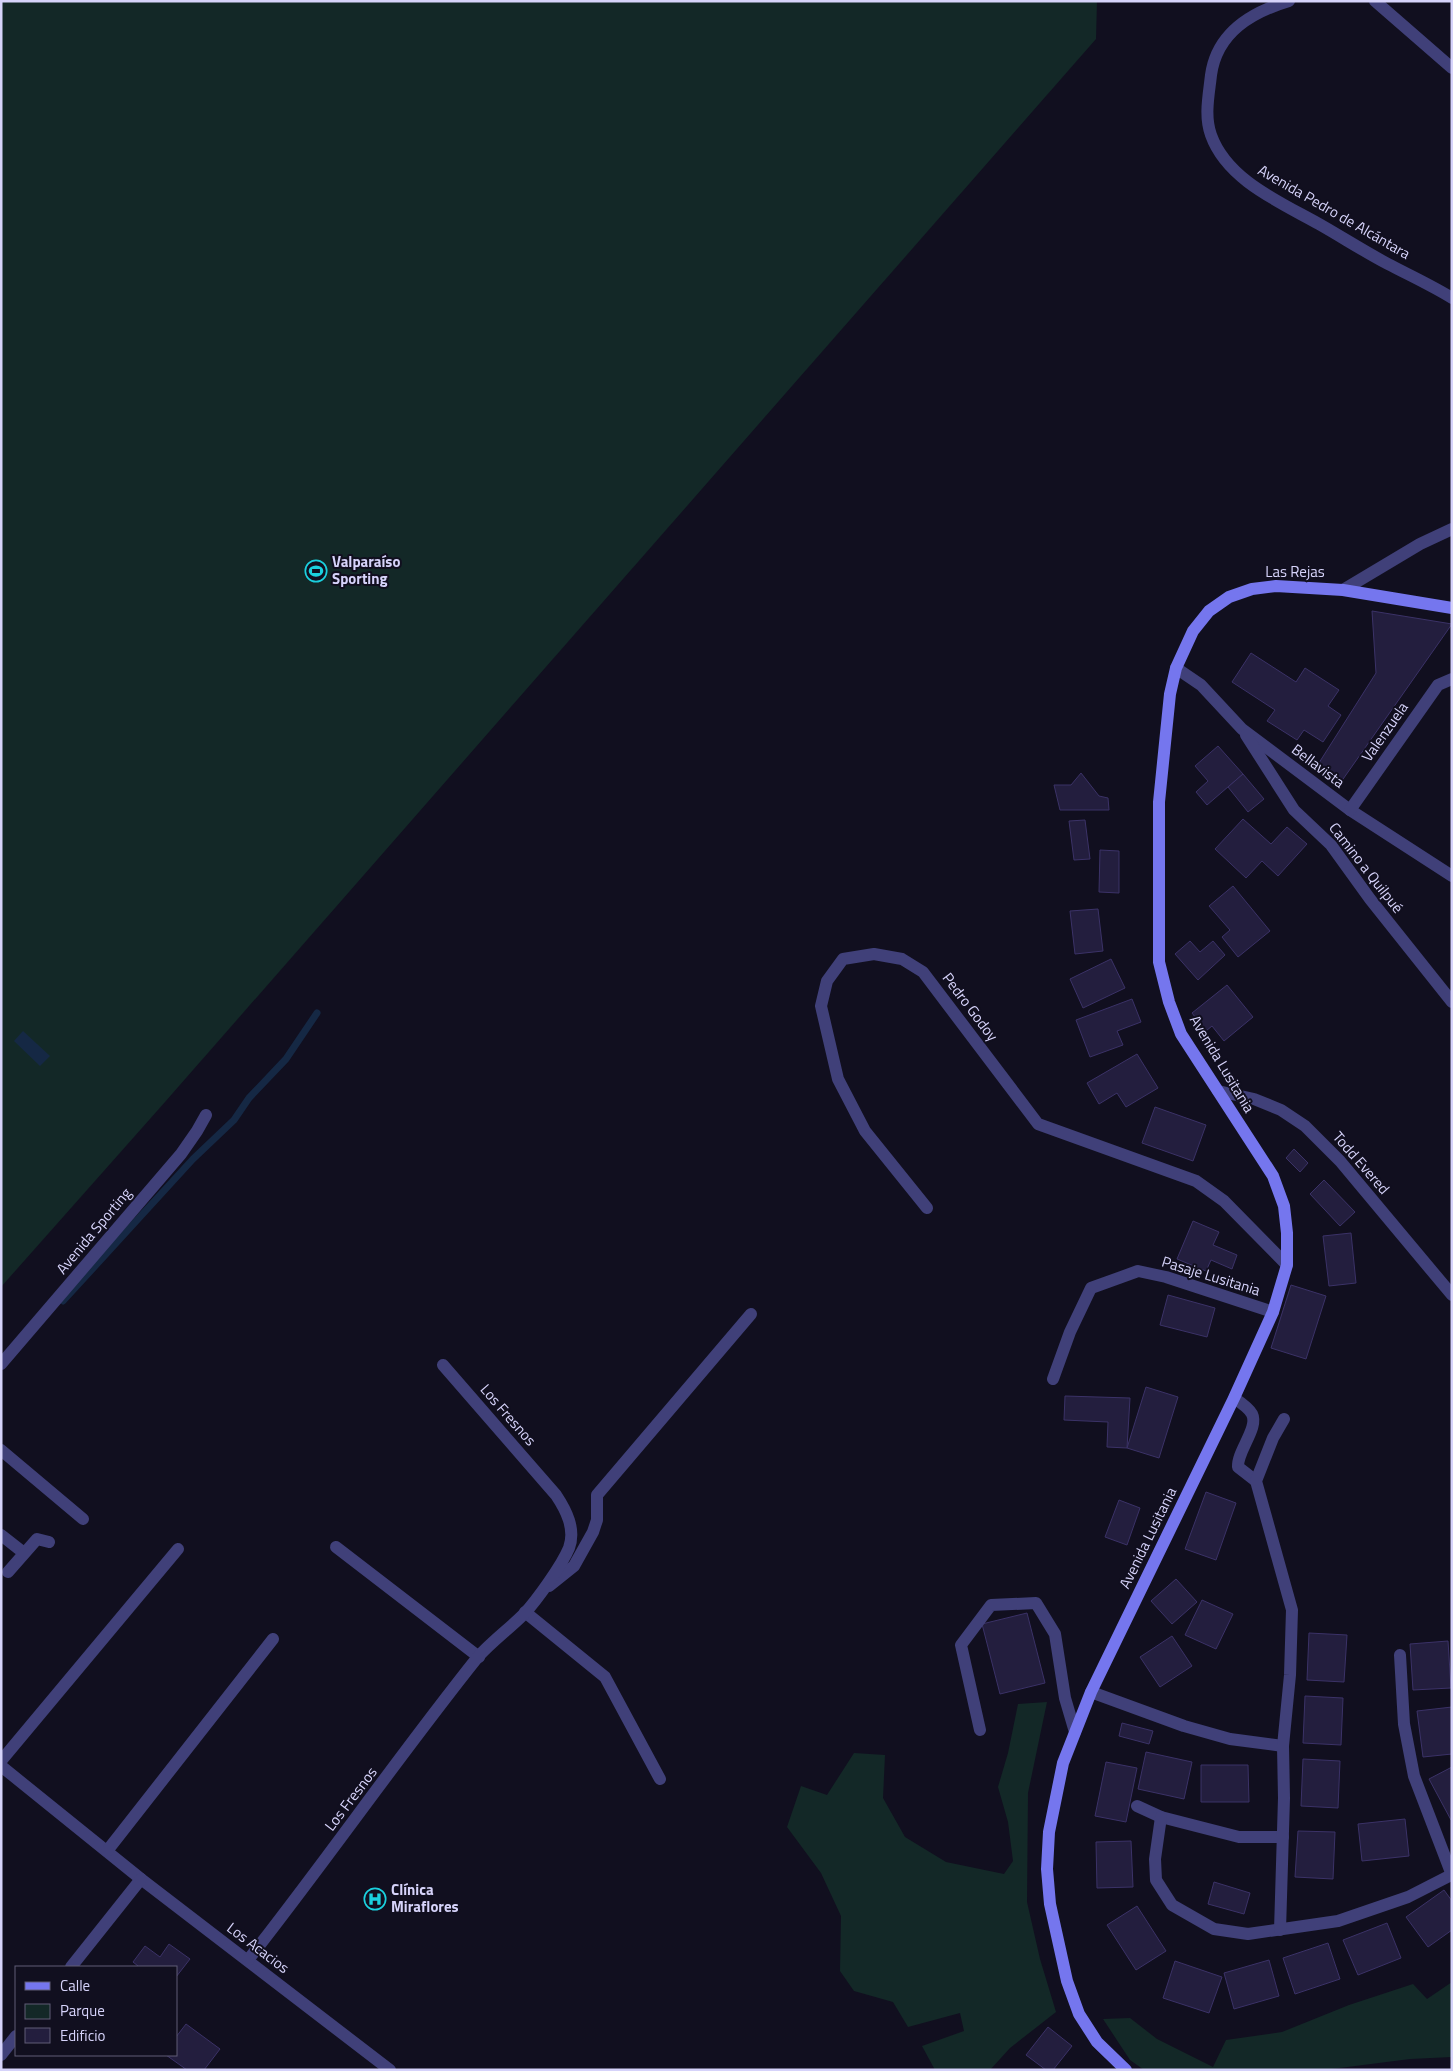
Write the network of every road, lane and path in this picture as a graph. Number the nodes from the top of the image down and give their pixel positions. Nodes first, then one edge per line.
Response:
1 (1289, 1) edge
2 (1375, 1) edge
3 (1452, 68) edge
4 (1452, 298) edge
5 (1452, 529) edge
6 (1343, 590) junction
7 (1452, 608) edge
8 (1176, 668) junction
9 (1452, 679) edge
10 (1242, 729) junction
11 (1350, 810) junction
12 (1452, 876) edge
13 (1452, 1002) edge
14 (1218, 1091) junction
15 (206, 1115) dead end
16 (927, 1208) dead end
17 (1286, 1265) junction
18 (1452, 1295) edge
19 (1273, 1312) junction
20 (751, 1314) dead end
21 (1, 1364) edge
22 (443, 1365) dead end
23 (1053, 1378) dead end
24 (1234, 1398) junction
25 (1284, 1419) dead end
26 (1, 1450) edge
27 (1256, 1481) junction
28 (83, 1520) dead end
29 (1, 1535) edge
30 (49, 1542) dead end
31 (336, 1547) dead end
32 (178, 1549) dead end
33 (24, 1553) junction
34 (8, 1572) dead end
35 (541, 1592) junction
36 (525, 1612) junction
37 (273, 1639) dead end
38 (1400, 1655) dead end
39 (479, 1657) junction
40 (1090, 1692) junction
41 (980, 1730) dead end
42 (1075, 1732) junction
43 (1283, 1746) junction
44 (1, 1760) edge
45 (1, 1766) edge
46 (660, 1779) dead end
47 (1137, 1806) dead end
48 (1161, 1817) junction
49 (1283, 1837) junction
50 (107, 1851) junction
51 (1451, 1875) edge
52 (141, 1879) junction
53 (1280, 1930) junction
54 (248, 1960) junction
55 (72, 1966) edge
56 (15, 2037) edge
57 (1, 2055) edge
58 (390, 2070) edge
59 (1126, 2070) edge

1 - 4 street, Avenida Pedro de Alcántara
2 - 3 street
5 - 6 street
6 - 7 street, Las Rejas
6 - 8 street, Las Rejas
8 - 10 street, Bellavista
8 - 14 street, Avenida Lusitania
9 - 11 street, Valenzuela
10 - 11 street, Bellavista
10 - 13 street, Camino a Quilpué
11 - 12 street, Bellavista
14 - 17 street, Avenida Lusitania
14 - 18 street, Todd Evered
15 - 21 street, Avenida Sporting
16 - 17 street, Pedro Godoy
17 - 19 street, Avenida Lusitania
19 - 23 street, Pasaje Lusitania
19 - 24 street, Avenida Lusitania
20 - 35 street
22 - 35 street, Los Fresnos
24 - 27 street
24 - 40 street, Avenida Lusitania
25 - 27 street
26 - 28 street
27 - 43 street
29 - 33 street
30 - 33 street
31 - 39 street
32 - 44 street
33 - 34 street
35 - 36 street, Los Fresnos
36 - 39 street, Los Fresnos
36 - 46 street
37 - 50 street
38 - 51 street
39 - 54 street, Los Fresnos
40 - 42 street, Avenida Lusitania
40 - 43 street
41 - 42 street
42 - 59 street, Avenida Lusitania
43 - 49 street
45 - 50 street, Los Acacios
47 - 48 street
48 - 49 street
48 - 53 street
49 - 53 street
50 - 52 street, Los Acacios
51 - 53 street
52 - 54 street, Los Acacios
52 - 55 street
54 - 58 street, Los Acacios
56 - 57 street

